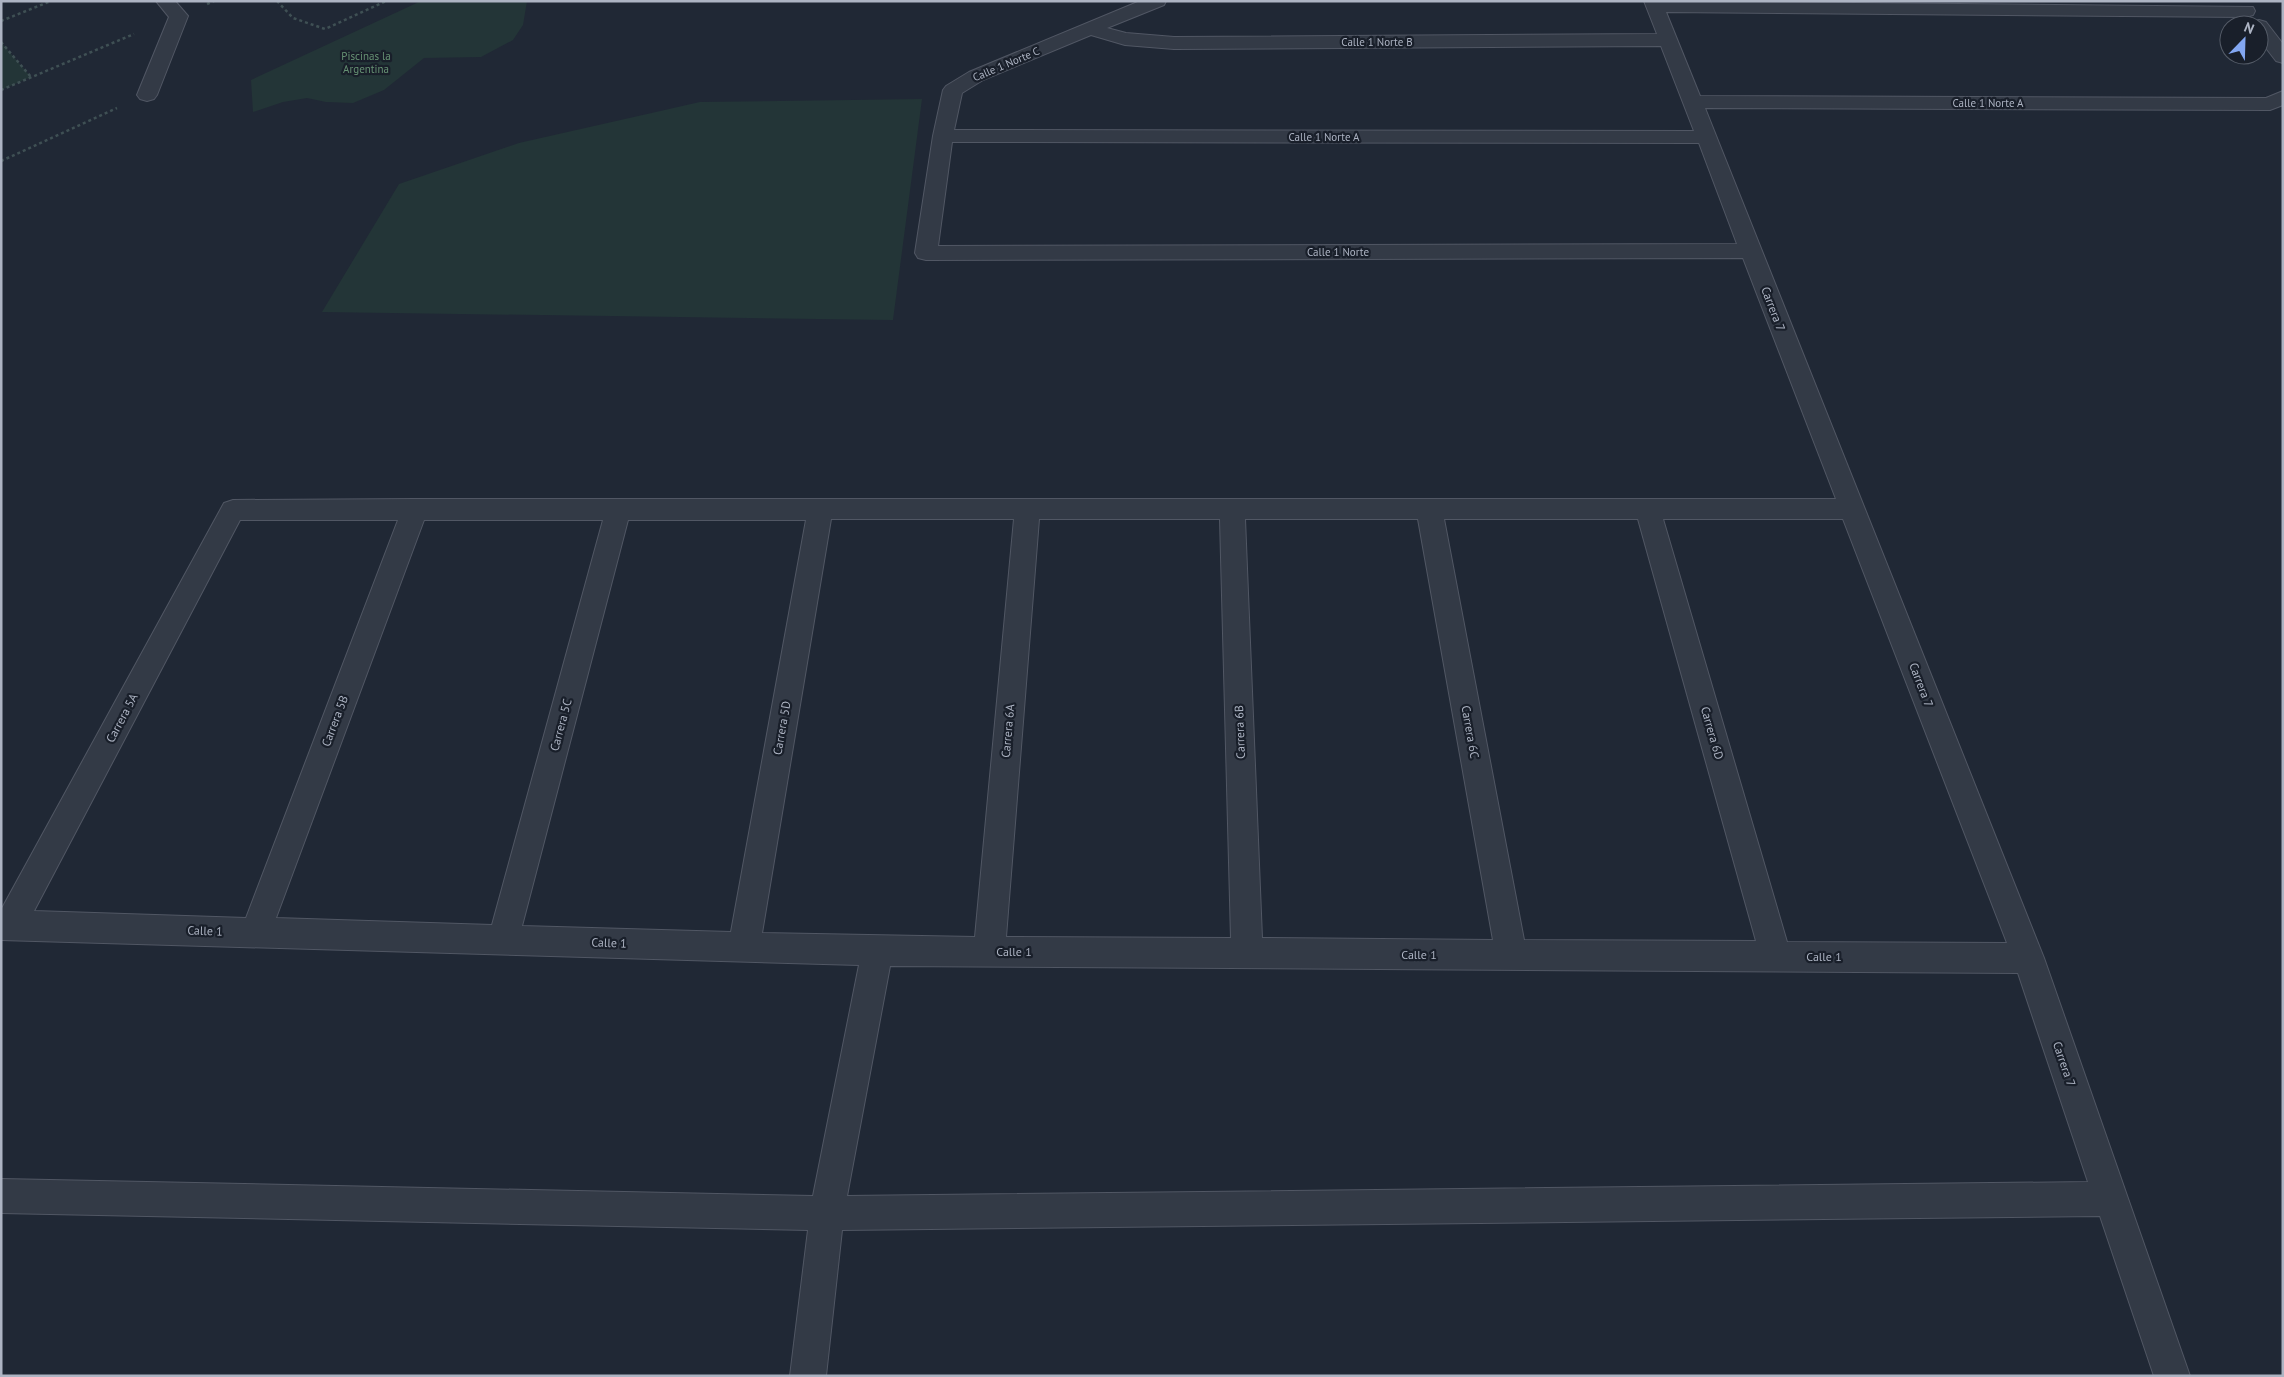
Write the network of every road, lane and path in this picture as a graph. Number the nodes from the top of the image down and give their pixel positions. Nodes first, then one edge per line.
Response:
1 (51, 1) edge
2 (165, 1) edge
3 (277, 1) edge
4 (386, 1) edge
5 (1157, 1) edge
6 (1654, 4) edge
7 (2248, 6) edge
8 (179, 16) junction
9 (1, 21) edge
10 (1088, 29) junction
11 (2269, 39) edge
12 (1667, 40) junction
13 (1, 42) edge
14 (2283, 56) edge
15 (32, 77) junction
16 (1, 90) edge
17 (147, 95) joint
18 (2283, 96) edge
19 (1692, 102) junction
20 (943, 136) junction
21 (1705, 137) junction
22 (1, 161) edge
23 (1750, 250) junction
24 (926, 253) joint
25 (415, 510) junction
26 (618, 510) junction
27 (820, 510) junction
28 (1026, 510) junction
29 (1232, 510) junction
30 (1429, 510) junction
31 (1648, 510) junction
32 (1852, 510) junction
33 (6, 925) edge
34 (255, 932) junction
35 (503, 940) junction
36 (744, 947) junction
37 (877, 951) junction
38 (989, 952) junction
39 (1247, 954) junction
40 (1512, 955) junction
41 (1776, 957) junction
42 (2028, 958) junction
43 (1, 1196) edge
44 (2111, 1199) junction
45 (827, 1213) junction
46 (808, 1376) edge
47 (2172, 1376) edge

1 - 9 path
2 - 8 street
3 - 4 path
5 - 10 street, Calle 1 Norte C
6 - 7 street
6 - 12 street, Carrera 7
8 - 15 path
8 - 17 street
10 - 12 street, Calle 1 Norte B
10 - 20 street, Calle 1 Norte C
11 - 14 street
12 - 19 street, Carrera 7
13 - 15 path
15 - 16 path
17 - 22 path
18 - 19 street, Calle 1 Norte A
19 - 21 street, Carrera 7
20 - 21 street, Calle 1 Norte A
20 - 24 street, Calle 1 Norte C
21 - 23 street, Carrera 7
23 - 24 street, Calle 1 Norte
23 - 32 street, Carrera 7
25 - 26 street
25 - 33 street, Carrera 5A
25 - 34 street, Carrera 5B
26 - 27 street
26 - 35 street, Carrera 5C
27 - 28 street
27 - 36 street, Carrera 5D
28 - 29 street
28 - 38 street, Carrera 6A
29 - 30 street
29 - 39 street, Carrera 6B
30 - 31 street
30 - 40 street, Carrera 6C
31 - 32 street
31 - 41 street, Carrera 6D
32 - 42 street, Carrera 7
33 - 34 street, Calle 1
34 - 35 street, Calle 1
35 - 36 street, Calle 1
36 - 37 street, Calle 1
37 - 38 street, Calle 1
37 - 45 street
38 - 39 street, Calle 1
39 - 40 street, Calle 1
40 - 41 street, Calle 1
41 - 42 street, Calle 1
42 - 44 street, Carrera 7
43 - 45 street
44 - 45 street
44 - 47 street, Carrera 7
45 - 46 street

